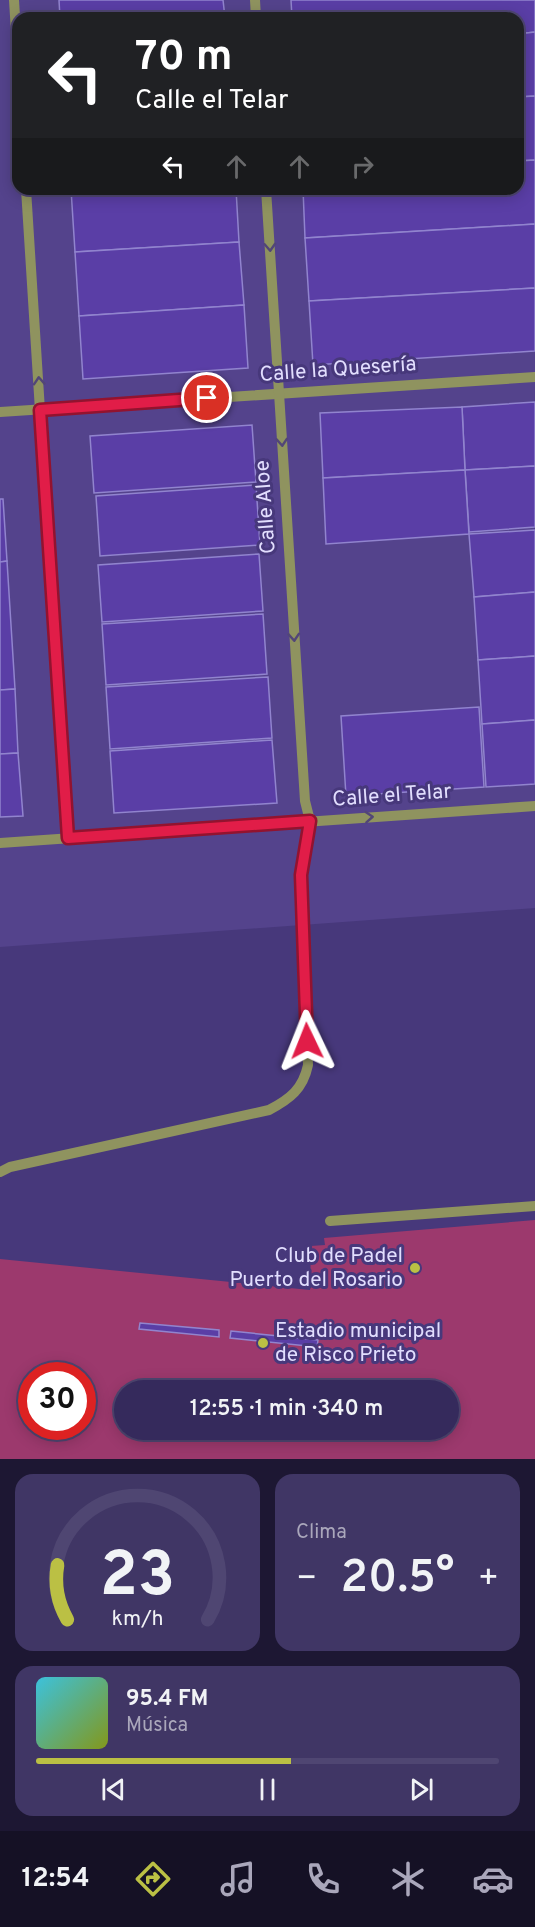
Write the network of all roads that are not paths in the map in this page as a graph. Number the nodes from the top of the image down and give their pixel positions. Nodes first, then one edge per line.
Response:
1 (26, 195) edge
2 (266, 195) edge
3 (535, 376) edge
4 (278, 394) junction
5 (40, 410) junction
6 (0, 412) edge
7 (535, 806) edge
8 (310, 821) junction
9 (68, 838) junction
10 (0, 843) edge
11 (0, 1172) edge
12 (535, 1206) edge
13 (330, 1221) dead end

5 -> 1 street
2 -> 4 street, Calle Aloe
3 - 4 street, Calle la Quesería
4 - 5 street, Calle la Quesería
4 -> 8 street, Calle Aloe
5 - 6 street, Calle la Quesería
5 - 9 street
8 -> 7 street, Calle el Telar
8 - 9 street, Calle el Telar
8 - 11 street
9 - 10 street, Calle el Telar
12 - 13 street

